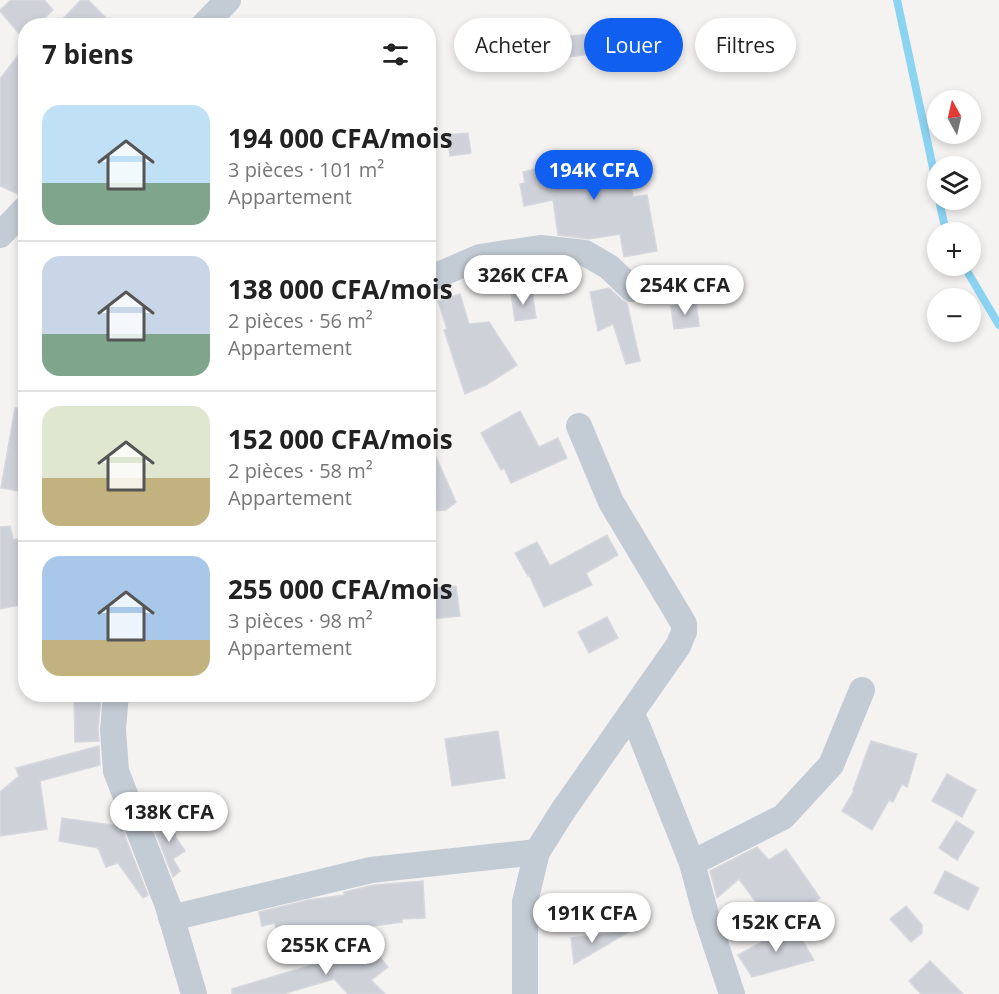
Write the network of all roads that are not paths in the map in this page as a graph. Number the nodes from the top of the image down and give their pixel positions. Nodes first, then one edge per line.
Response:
1 (228, 0) edge
2 (211, 18) edge
3 (18, 216) edge
4 (0, 234) edge
5 (436, 276) edge
6 (632, 289) dead end
7 (579, 426) dead end
8 (862, 690) dead end
9 (115, 702) edge
10 (631, 713) junction
11 (537, 852) junction
12 (692, 863) junction
13 (171, 918) junction
14 (194, 994) edge
15 (525, 994) edge
16 (732, 994) edge

1 - 2 street
3 - 4 street
5 - 6 street
7 - 10 street
8 - 12 street
9 - 13 street
10 - 11 street
10 - 12 street
11 - 13 street
11 - 15 street
12 - 16 street
13 - 14 street

